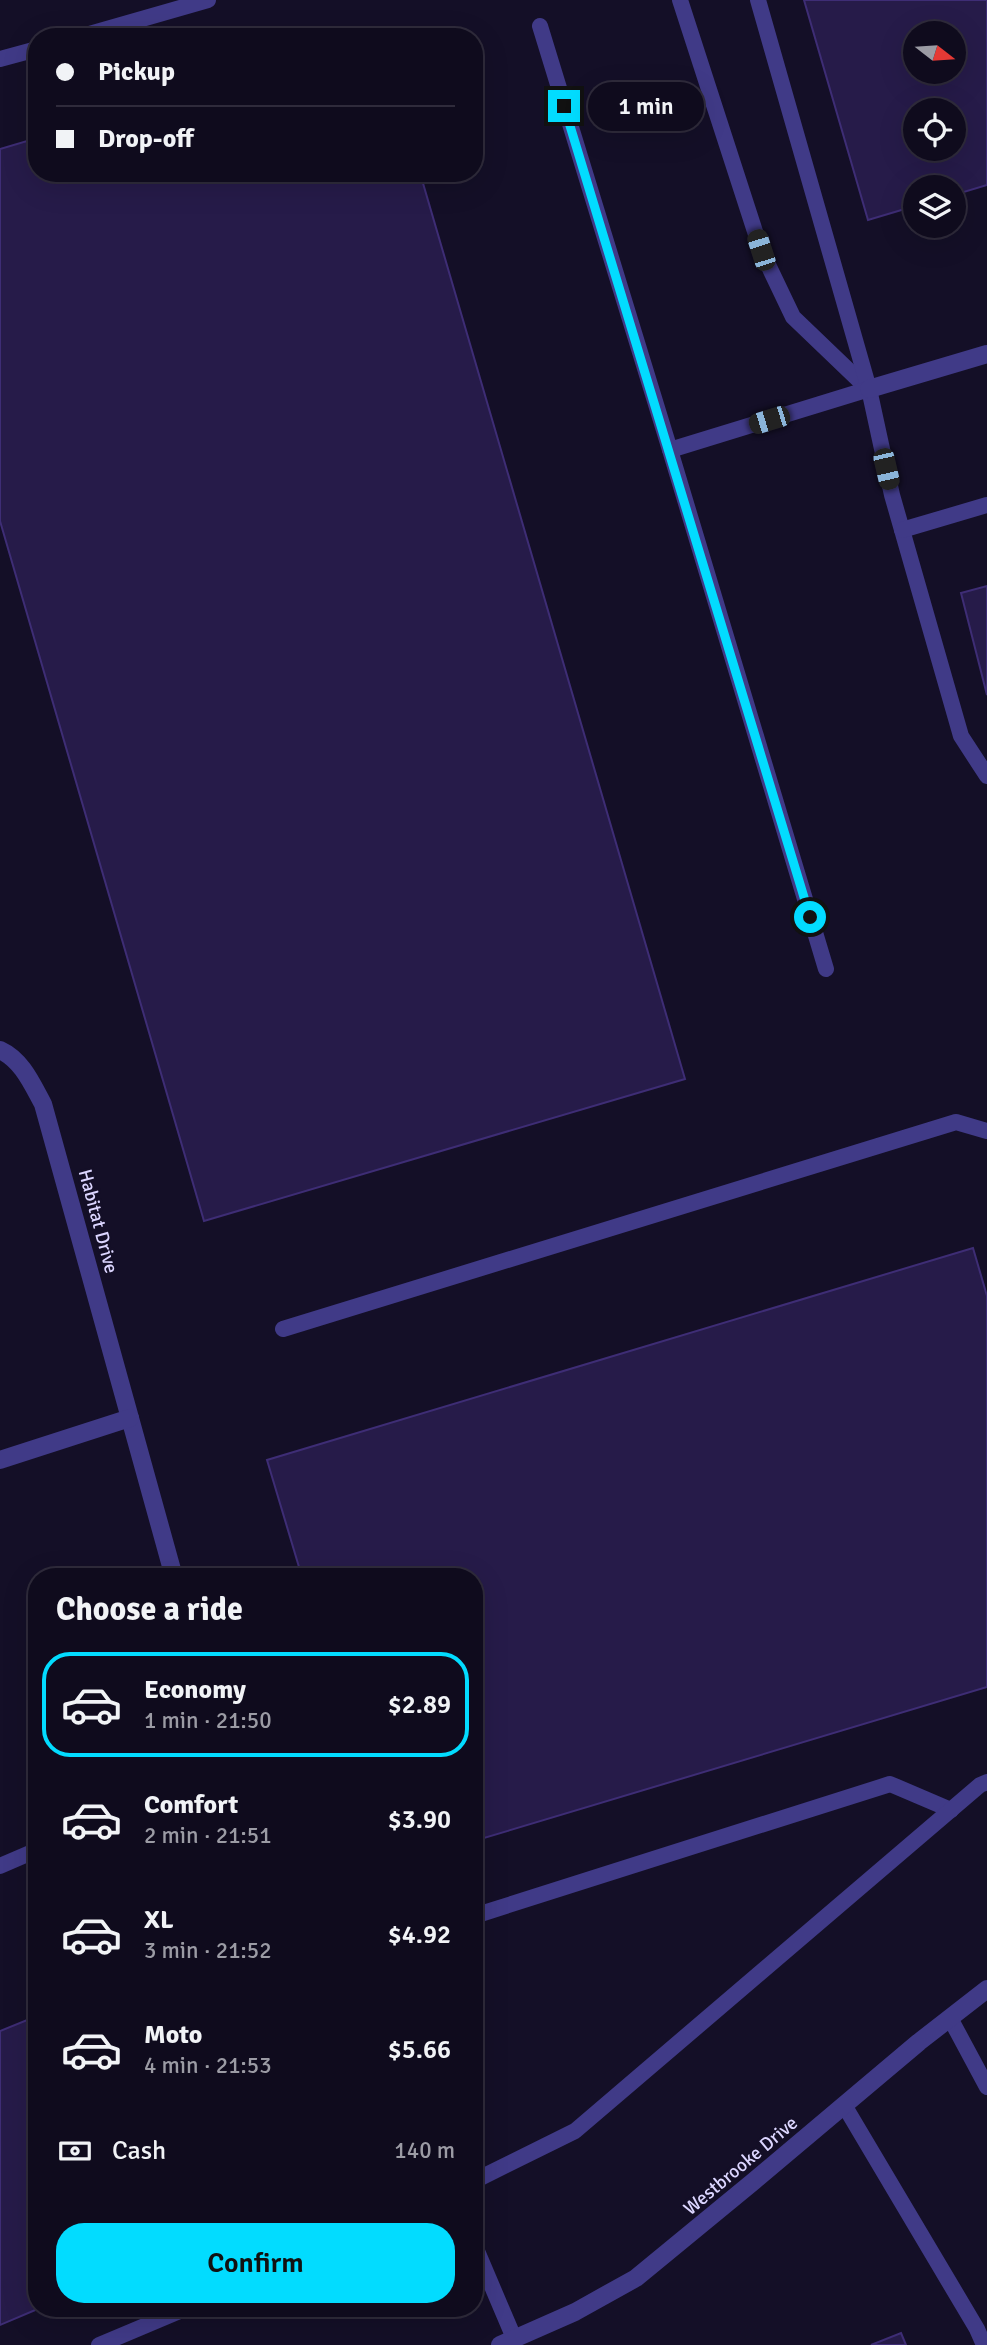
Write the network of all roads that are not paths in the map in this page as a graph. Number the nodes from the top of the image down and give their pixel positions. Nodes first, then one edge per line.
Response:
1 (208, 0) edge
2 (680, 0) edge
3 (758, 0) edge
4 (540, 26) dead end
5 (110, 28) edge
6 (28, 51) edge
7 (0, 59) edge
8 (987, 354) edge
9 (869, 389) junction
10 (670, 450) junction
11 (987, 505) edge
12 (902, 530) junction
13 (987, 776) edge
14 (826, 969) dead end
15 (0, 1050) edge
16 (987, 1131) edge
17 (283, 1329) dead end
18 (130, 1418) junction
19 (0, 1460) edge
20 (172, 1568) edge
21 (987, 1782) edge
22 (951, 1810) junction
23 (28, 1854) edge
24 (0, 1866) edge
25 (483, 1913) edge
26 (987, 1989) edge
27 (950, 2018) junction
28 (987, 2087) edge
29 (844, 2105) junction
30 (483, 2177) edge
31 (483, 2271) edge
32 (166, 2317) edge
33 (507, 2342) edge
34 (99, 2345) edge
35 (984, 2345) edge

1 - 5 lane
2 - 9 lane
3 - 9 lane
4 - 10 lane
6 - 7 lane
8 - 9 street
9 - 10 lane
9 - 12 lane
10 - 14 lane
11 - 12 lane
12 - 13 lane
15 - 18 street, Habitat Drive
16 - 17 lane
18 - 19 street
18 - 20 street, Habitat Drive
21 - 22 lane
22 - 25 lane
22 - 30 lane
23 - 24 lane
26 - 27 street, Westbrooke Drive
27 - 28 lane
27 - 29 street, Westbrooke Drive
29 - 33 street, Westbrooke Drive
29 - 35 lane
31 - 33 lane
32 - 34 lane

